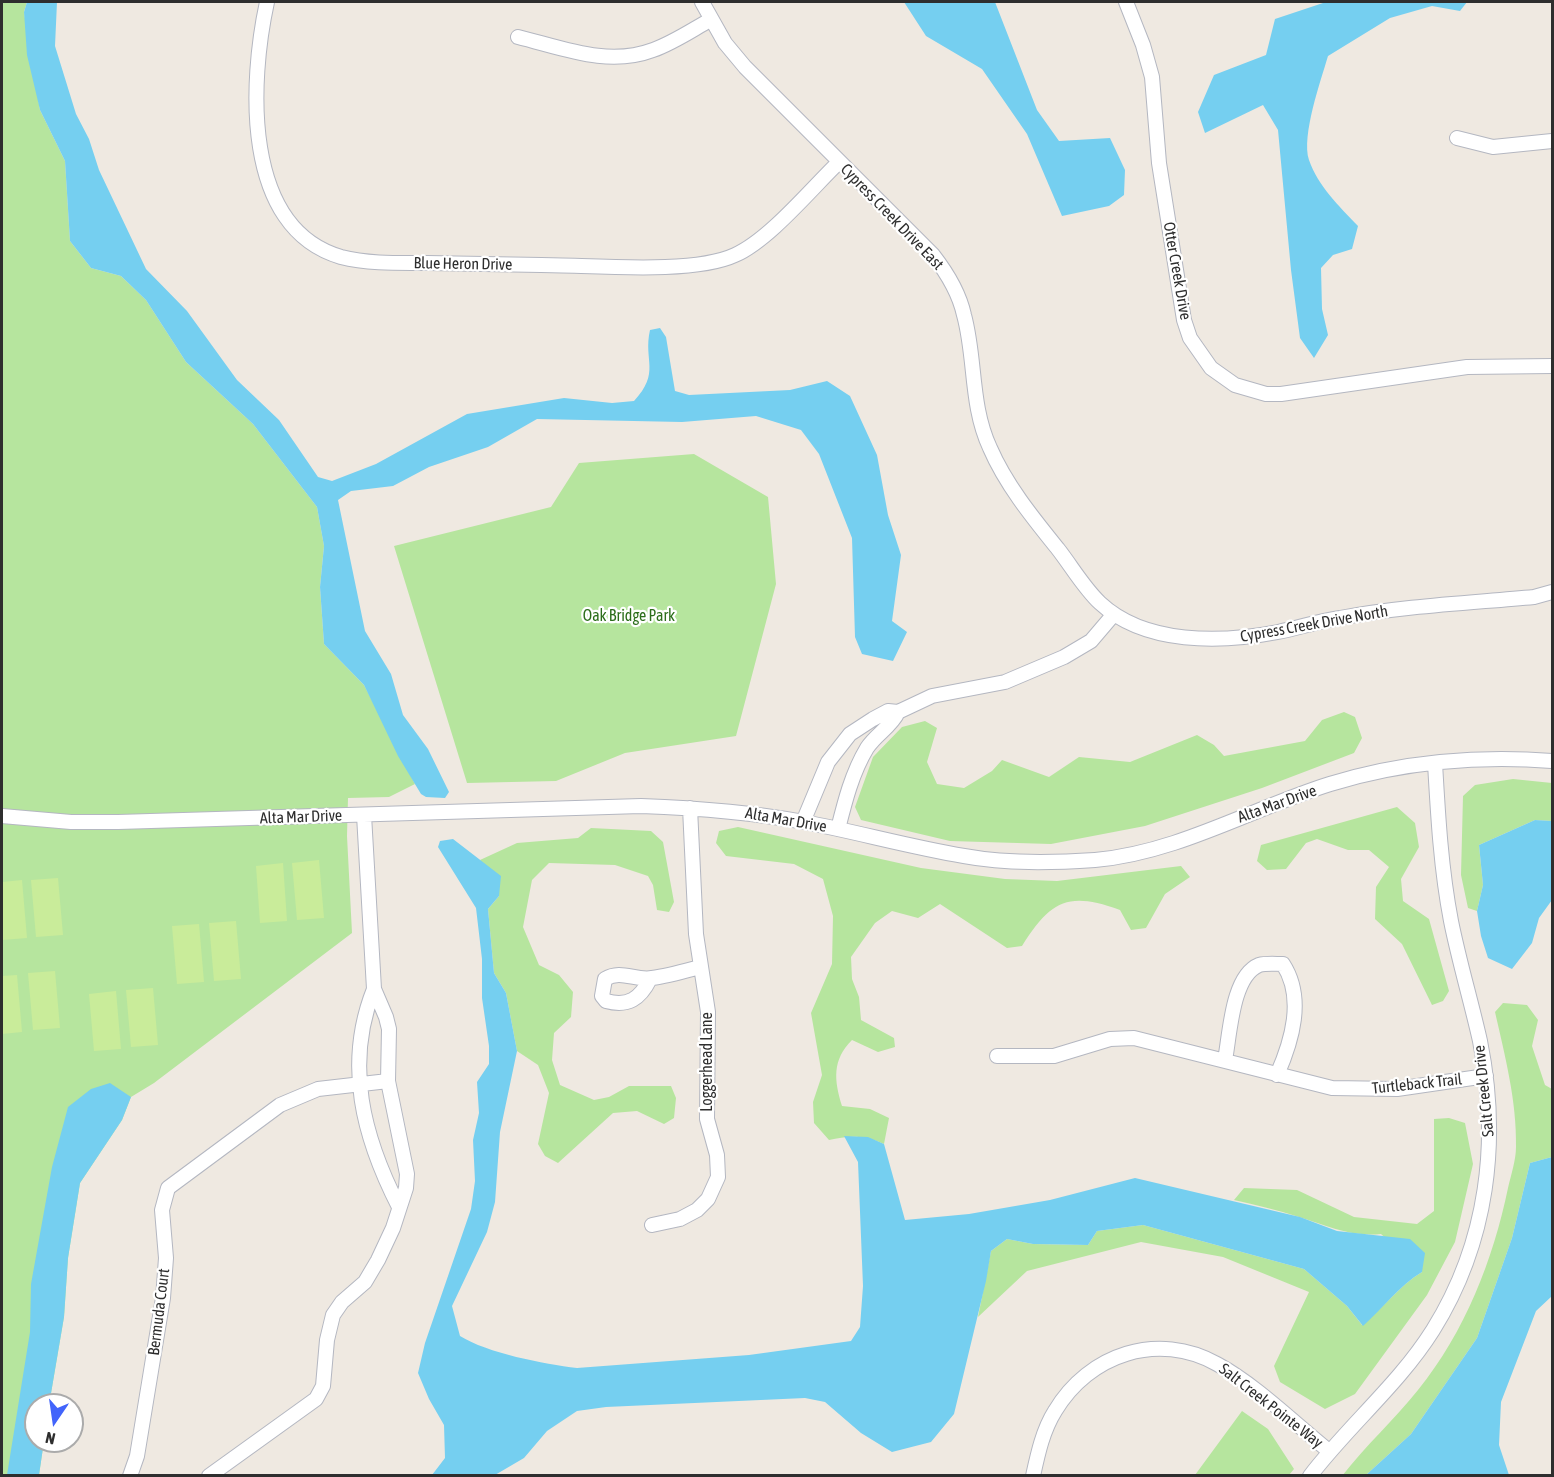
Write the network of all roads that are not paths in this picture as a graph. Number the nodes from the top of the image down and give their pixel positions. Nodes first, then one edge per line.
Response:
1 (267, 2) edge
2 (702, 2) edge
3 (1126, 2) edge
4 (711, 20) junction
5 (518, 37) dead end
6 (1457, 138) dead end
7 (1552, 141) edge
8 (839, 162) junction
9 (1552, 366) edge
10 (1552, 592) edge
11 (1114, 614) junction
12 (898, 712) junction
13 (1552, 761) edge
14 (1435, 763) junction
15 (690, 808) junction
16 (364, 815) junction
17 (2, 816) edge
18 (803, 822) junction
19 (838, 829) junction
20 (700, 967) junction
21 (650, 979) dead end
22 (374, 989) junction
23 (997, 1056) dead end
24 (1225, 1060) junction
25 (1277, 1075) junction
26 (1486, 1076) junction
27 (388, 1081) junction
28 (358, 1085) junction
29 (399, 1207) junction
30 (652, 1225) dead end
31 (1329, 1451) junction
32 (130, 1476) edge
33 (209, 1476) edge
34 (1033, 1476) edge
35 (1310, 1476) edge

1 - 8 street, Blue Heron Drive
2 - 4 street, Cypress Creek Drive East
3 - 9 street, Otter Creek Drive
4 - 5 street
4 - 8 street, Cypress Creek Drive East
6 - 7 street
8 - 11 street, Cypress Creek Drive East
10 - 11 street, Cypress Creek Drive North
11 - 12 street
12 - 18 street
12 - 19 street
13 - 14 street, Alta Mar Drive
14 - 19 street, Alta Mar Drive
14 - 26 street, Salt Creek Drive
15 - 16 street, Alta Mar Drive
15 - 18 street, Alta Mar Drive
15 - 20 street, Loggerhead Lane
16 - 17 street, Alta Mar Drive
16 - 22 street
18 - 19 street, Alta Mar Drive
20 - 21 street
20 - 30 street, Loggerhead Lane
22 - 27 street
22 - 28 street
23 - 24 street, Turtleback Trail
24 - 25 street, Turtleback Trail
24 - 25 street
25 - 26 street, Turtleback Trail
26 - 31 street, Salt Creek Drive
27 - 28 street, Bermuda Court
27 - 29 street
28 - 29 street
28 - 32 street, Bermuda Court
29 - 33 street
31 - 34 street, Salt Creek Pointe Way
31 - 35 street, Salt Creek Drive

